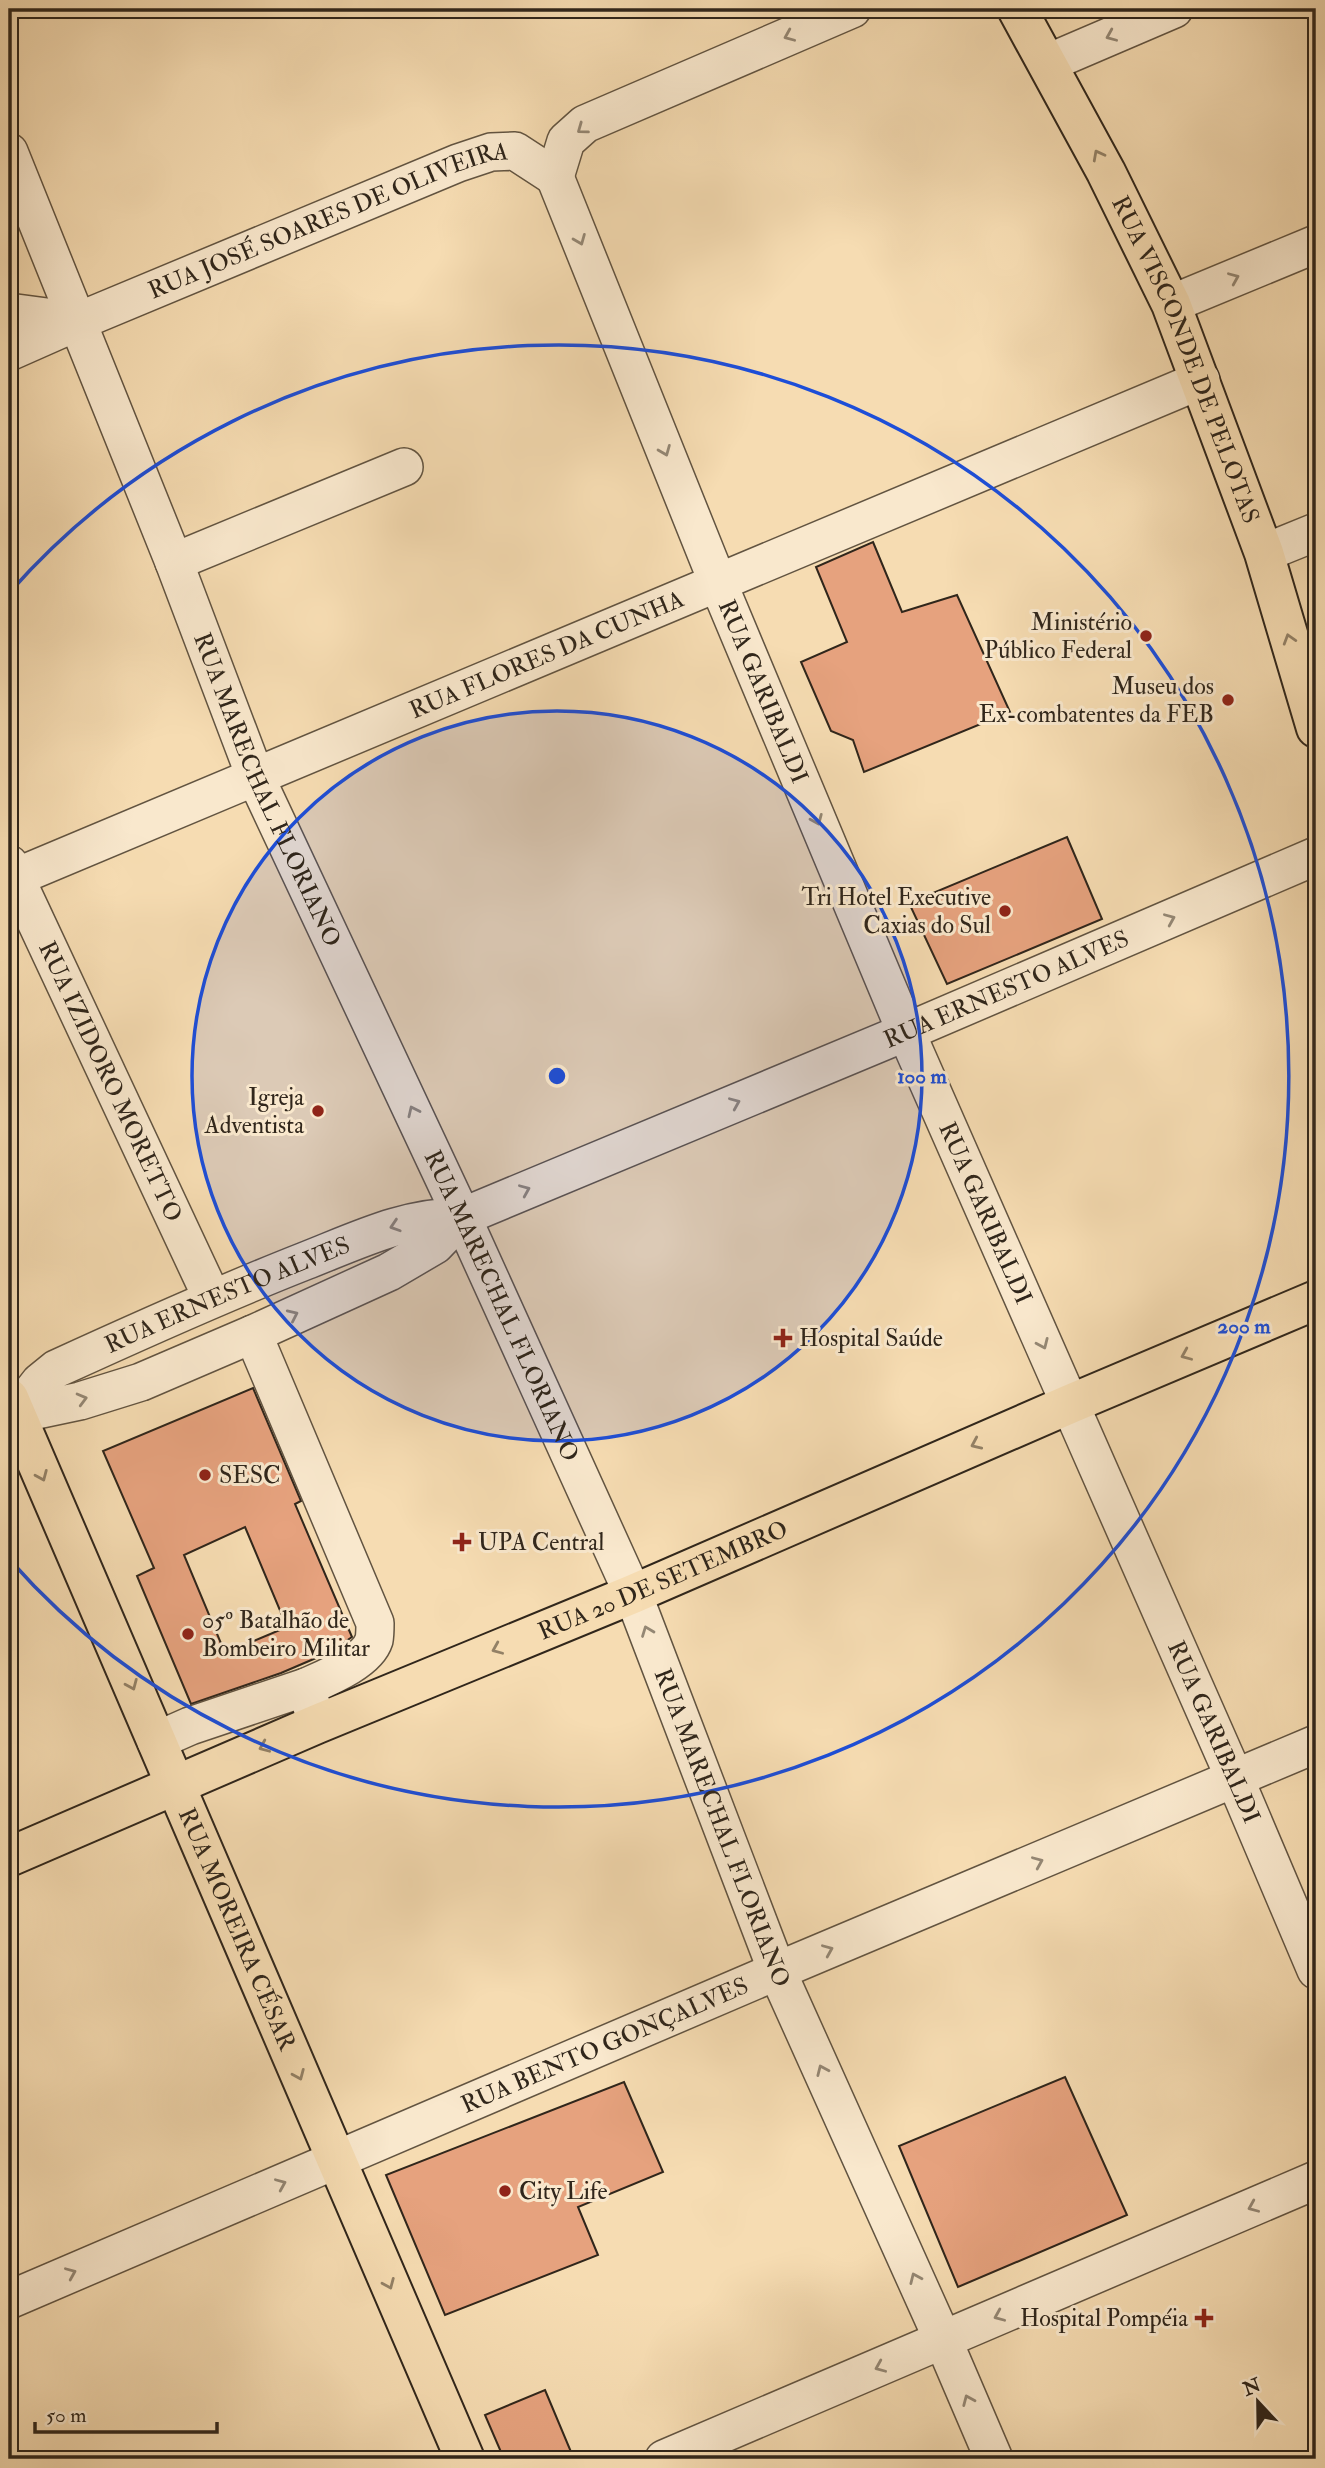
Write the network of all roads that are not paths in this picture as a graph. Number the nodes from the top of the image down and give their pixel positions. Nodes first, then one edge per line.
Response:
1 (852, 9) edge
2 (1017, 9) edge
3 (1174, 9) edge
4 (1048, 63) junction
5 (9, 152) edge
6 (555, 177) junction
7 (1316, 244) edge
8 (1171, 304) junction
9 (9, 312) edge
10 (79, 321) junction
11 (9, 352) edge
12 (1201, 380) junction
13 (404, 467) dead end
14 (1316, 532) edge
15 (1264, 553) junction
16 (174, 562) junction
17 (718, 583) junction
18 (1316, 728) edge
19 (255, 776) junction
20 (1316, 856) edge
21 (11, 874) edge
22 (906, 1032) junction
23 (462, 1217) junction
24 (212, 1298) junction
25 (1316, 1300) edge
26 (253, 1334) junction
27 (1070, 1404) junction
28 (11, 1409) edge
29 (633, 1594) junction
30 (306, 1687) junction
31 (317, 1724) junction
32 (156, 1741) junction
33 (1316, 1744) edge
34 (1235, 1779) junction
35 (174, 1786) junction
36 (9, 1857) edge
37 (1316, 1970) edge
38 (778, 1971) junction
39 (335, 2160) junction
40 (1316, 2180) edge
41 (9, 2300) edge
42 (943, 2340) junction
43 (465, 2459) edge
44 (664, 2459) edge
45 (993, 2459) edge

1 -> 6 street
2 - 4 main road, RUA VISCONDE DE PELOTAS
3 -> 4 street
8 -> 4 main road, RUA VISCONDE DE PELOTAS
5 - 10 street, RUA MARECHAL FLORIANO
6 - 10 street, RUA JOSÉ SOARES DE OLIVEIRA
6 -> 17 street, RUA GARIBALDI
8 -> 7 street
8 - 12 main road, RUA VISCONDE DE PELOTAS
9 - 10 street
10 - 11 street, RUA JOSÉ SOARES DE OLIVEIRA
10 - 16 street, RUA MARECHAL FLORIANO
12 - 15 main road, RUA VISCONDE DE PELOTAS
12 - 17 street, RUA FLORES DA CUNHA
13 - 16 street
14 - 15 street
18 -> 15 main road, RUA VISCONDE DE PELOTAS
16 - 19 street, RUA MARECHAL FLORIANO
17 - 19 street, RUA FLORES DA CUNHA
17 -> 22 street, RUA GARIBALDI
19 - 21 street, RUA FLORES DA CUNHA
23 -> 19 street, RUA MARECHAL FLORIANO
22 -> 20 street, RUA ERNESTO ALVES
21 - 24 street, RUA IZIDORO MORETTO
23 -> 22 street, RUA ERNESTO ALVES
22 -> 27 street, RUA GARIBALDI
23 -> 24 street, RUA ERNESTO ALVES
26 -> 23 street, RUA ERNESTO ALVES
23 - 29 street, RUA MARECHAL FLORIANO
24 - 28 street, RUA ERNESTO ALVES
25 -> 27 main road, RUA 20 DE SETEMBRO
28 -> 26 street, RUA ERNESTO ALVES
26 - 30 street
27 -> 29 main road, RUA 20 DE SETEMBRO
27 - 34 street, RUA GARIBALDI
28 -> 32 main road, RUA MOREIRA CÉSAR
29 -> 31 main road, RUA 20 DE SETEMBRO
38 -> 29 street, RUA MARECHAL FLORIANO
30 - 31 street
30 - 32 street
31 -> 35 main road, RUA 20 DE SETEMBRO
32 - 35 main road, RUA MOREIRA CÉSAR
33 - 34 street, RUA BENTO GONÇALVES
34 - 37 street, RUA GARIBALDI
38 -> 34 street, RUA BENTO GONÇALVES
35 - 36 main road, RUA 20 DE SETEMBRO
35 -> 39 main road, RUA MOREIRA CÉSAR
38 - 39 street, RUA BENTO GONÇALVES
42 -> 38 street, RUA MARECHAL FLORIANO
41 -> 39 street, RUA BENTO GONÇALVES
39 -> 43 main road, RUA MOREIRA CÉSAR
40 -> 42 street
42 -> 44 street
45 -> 42 street, RUA MARECHAL FLORIANO

